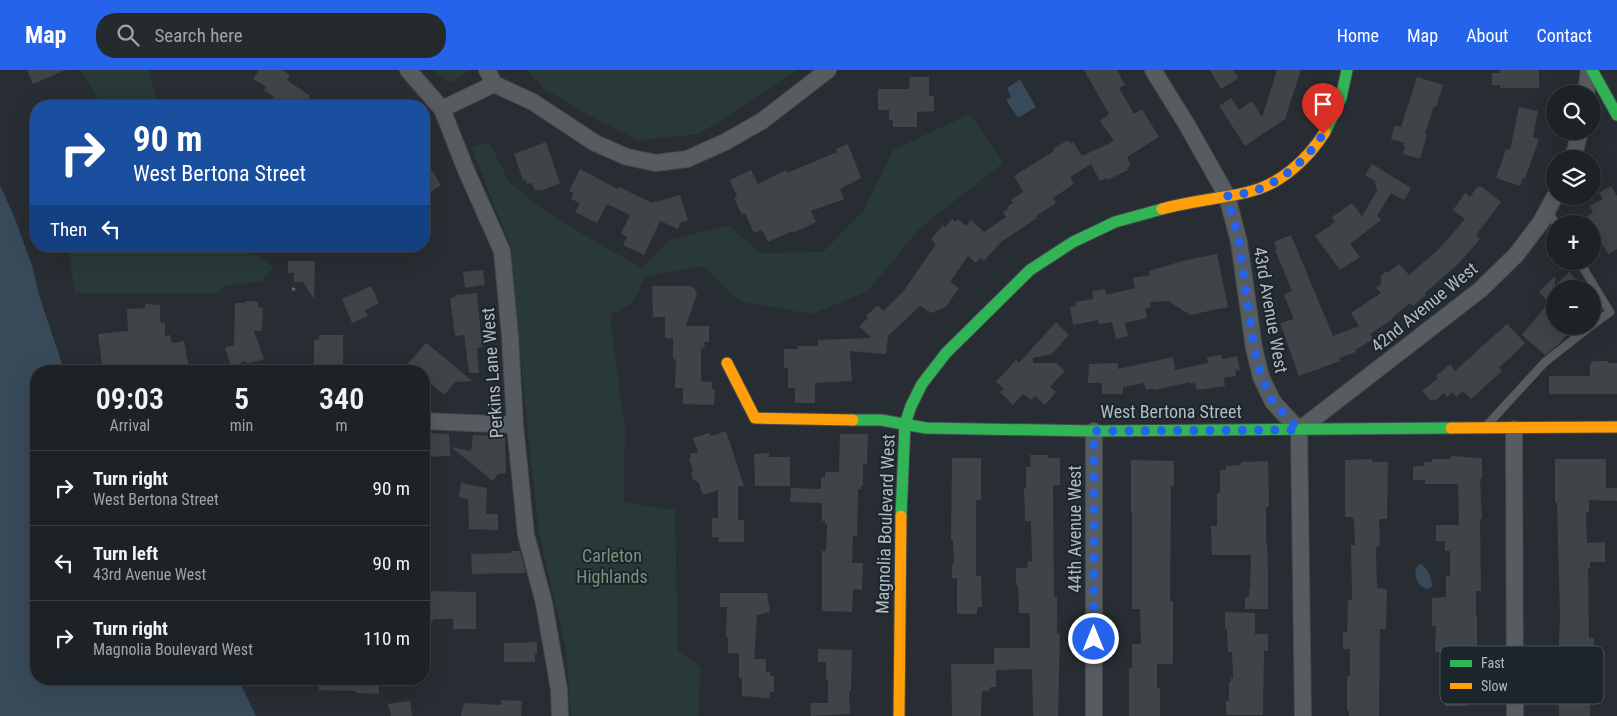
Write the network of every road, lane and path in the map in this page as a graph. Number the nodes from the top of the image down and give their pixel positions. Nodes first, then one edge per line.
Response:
1 (408, 70) edge
2 (828, 70) edge
3 (1153, 70) edge
4 (1347, 70) edge
5 (1590, 70) edge
6 (490, 77) edge
7 (1588, 85) edge
8 (442, 109) junction
9 (1617, 115) edge
10 (1227, 196) junction
11 (1553, 210) edge
12 (1601, 297) edge
13 (1601, 319) edge
14 (1580, 335) edge
15 (727, 364) dead end
16 (430, 421) edge
17 (905, 424) junction
18 (515, 425) junction
19 (1617, 427) edge
20 (1484, 429) junction
21 (1514, 429) junction
22 (1299, 430) junction
23 (1094, 431) junction
24 (1514, 646) edge
25 (560, 716) edge
26 (899, 716) edge
27 (1094, 716) edge
28 (1303, 716) edge

1 - 8 street, Perkins Lane West
2 - 6 street
3 - 10 street, 43rd Avenue West
4 - 10 street, Magnolia Boulevard West
5 - 7 street
5 - 9 street
6 - 8 street
8 - 18 street, Perkins Lane West
10 - 17 street, Magnolia Boulevard West
10 - 22 street, 43rd Avenue West
11 - 22 street, 42nd Avenue West
12 - 13 lane
14 - 20 lane
15 - 17 street, West Bertona Street
16 - 18 street
17 - 23 street, West Bertona Street
17 - 26 street, Magnolia Boulevard West
18 - 25 street, Perkins Lane West
19 - 21 street, West Bertona Street
20 - 21 street, West Bertona Street
20 - 22 street, West Bertona Street
21 - 24 street
22 - 23 street, West Bertona Street
22 - 28 street
23 - 27 street, 44th Avenue West

